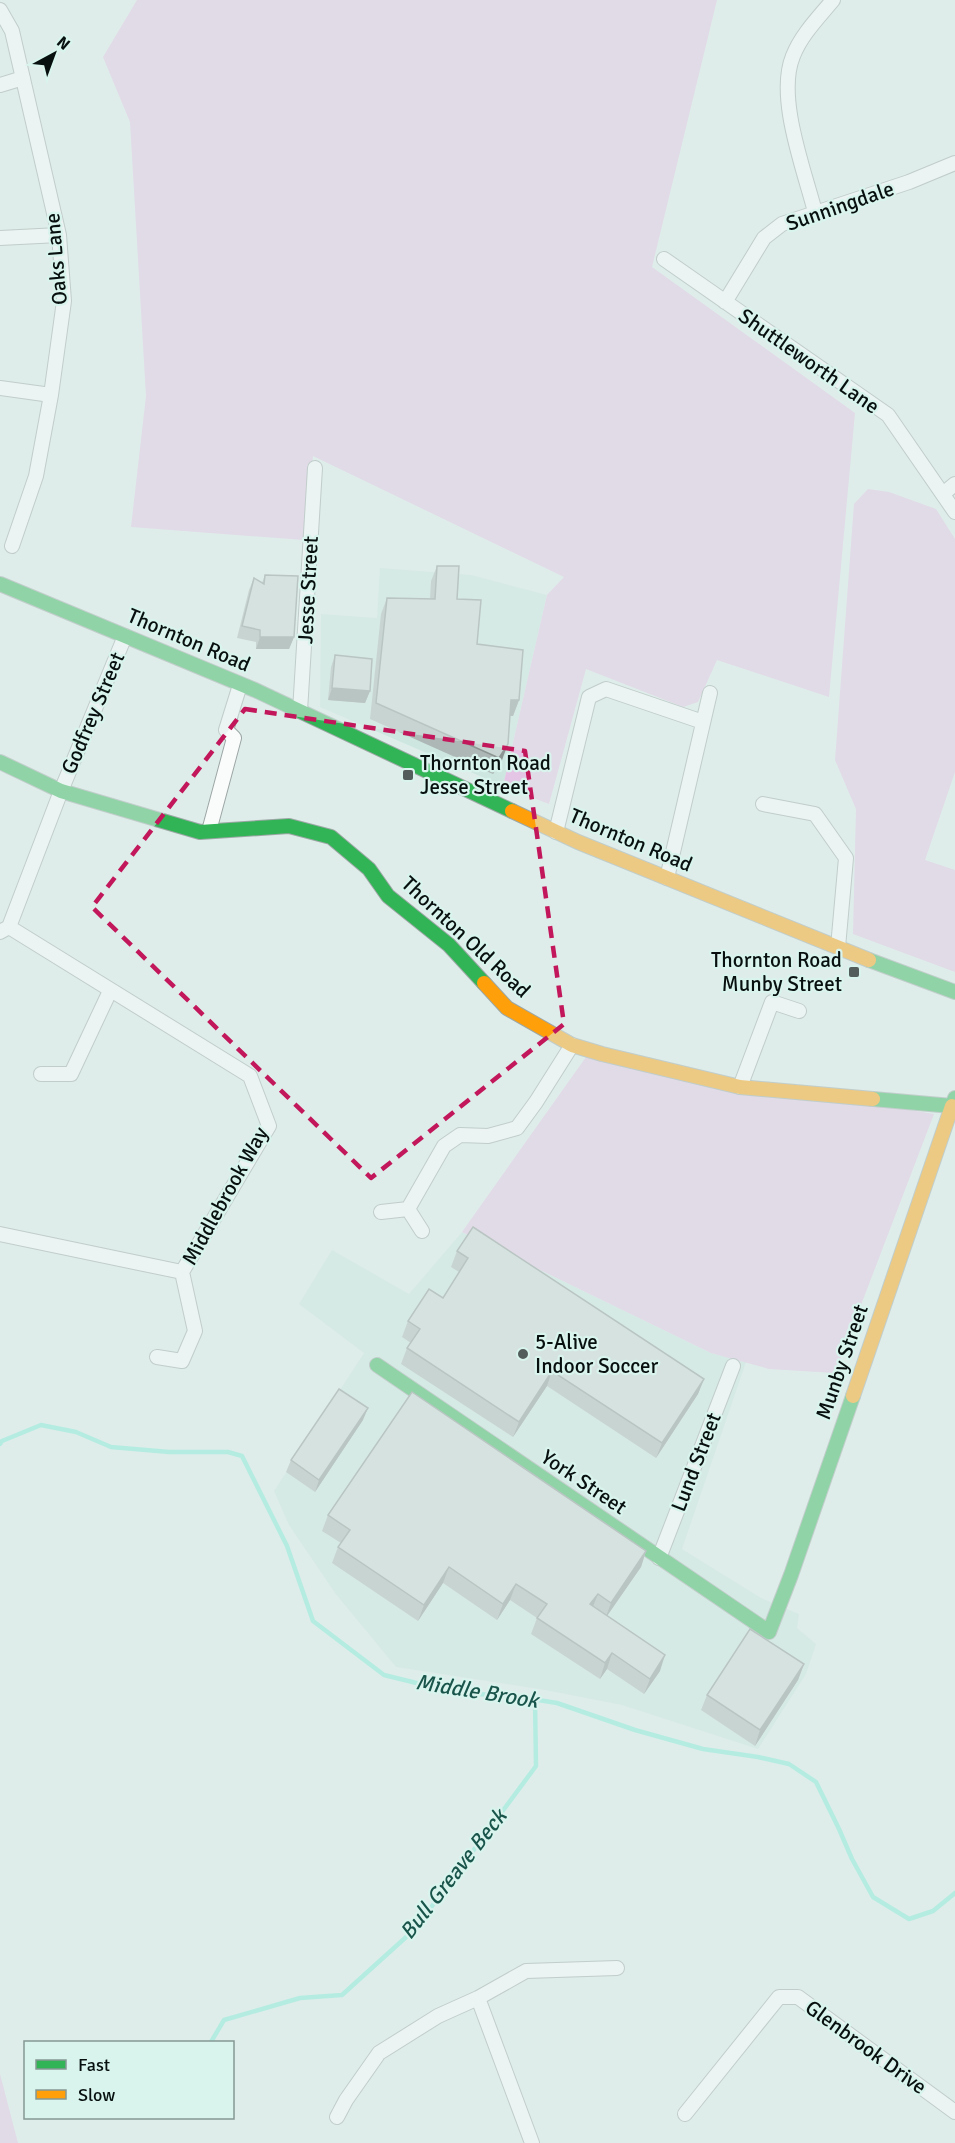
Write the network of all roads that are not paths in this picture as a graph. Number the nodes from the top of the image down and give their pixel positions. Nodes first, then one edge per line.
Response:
1 (833, 0) edge
2 (0, 10) edge
3 (22, 78) junction
4 (0, 85) edge
5 (955, 163) edge
6 (815, 212) junction
7 (58, 235) junction
8 (0, 238) edge
9 (664, 259) dead end
10 (725, 302) junction
11 (0, 388) edge
12 (51, 395) junction
13 (315, 468) dead end
14 (955, 484) edge
15 (943, 494) junction
16 (955, 512) edge
17 (12, 546) dead end
18 (0, 584) edge
19 (125, 636) junction
20 (240, 685) junction
21 (710, 693) dead end
22 (300, 711) junction
23 (703, 722) junction
24 (0, 762) edge
25 (61, 791) junction
26 (763, 804) dead end
27 (209, 831) junction
28 (556, 832) junction
29 (667, 878) junction
30 (5, 930) edge
31 (838, 947) junction
32 (111, 991) junction
33 (955, 992) edge
34 (799, 1011) dead end
35 (572, 1045) junction
36 (41, 1074) dead end
37 (740, 1087) junction
38 (954, 1102) edge
39 (408, 1209) junction
40 (381, 1212) dead end
41 (422, 1231) dead end
42 (0, 1234) edge
43 (182, 1272) junction
44 (157, 1357) dead end
45 (377, 1365) dead end
46 (733, 1366) dead end
47 (659, 1558) junction
48 (769, 1632) joint
49 (617, 1968) dead end
50 (478, 1998) junction
51 (955, 2112) edge
52 (685, 2114) dead end
53 (337, 2117) dead end
54 (530, 2142) edge

1 - 6 street
2 - 3 street, Oaks Lane
3 - 4 street
3 - 7 street, Oaks Lane
5 - 6 street, Sunningdale
6 - 10 street, Sunningdale
7 - 8 street
7 - 12 street, Oaks Lane
9 - 10 street, Shuttleworth Lane
10 - 15 street, Shuttleworth Lane
11 - 12 street
12 - 17 street, Oaks Lane
13 - 22 street, Jesse Street
14 - 15 street
15 - 16 street, Shuttleworth Lane
18 - 19 street, Thornton Road
19 - 20 street, Thornton Road
19 - 25 street, Godfrey Street
20 - 22 street, Thornton Road
20 - 27 street
21 - 23 street
22 - 28 street, Thornton Road
23 - 28 street
23 - 29 street
24 - 25 street, Thornton Old Road
25 - 27 street, Thornton Old Road
25 - 30 street, Godfrey Street
26 - 31 street
27 - 35 street, Thornton Old Road
28 - 29 street, Thornton Road
29 - 31 street, Thornton Road
30 - 32 street, Middlebrook Way
31 - 33 street, Thornton Road
32 - 36 street
32 - 43 street, Middlebrook Way
34 - 37 street
35 - 37 street, Thornton Old Road
35 - 39 street
37 - 38 street, Thornton Old Road
38 - 48 street, Munby Street
39 - 40 street
39 - 41 street
42 - 43 street, Middlebrook Way
43 - 44 street
45 - 47 street, York Street
46 - 47 street, Lund Street
47 - 48 street, York Street
49 - 50 street
50 - 53 street
50 - 54 street
51 - 52 street, Glenbrook Drive

